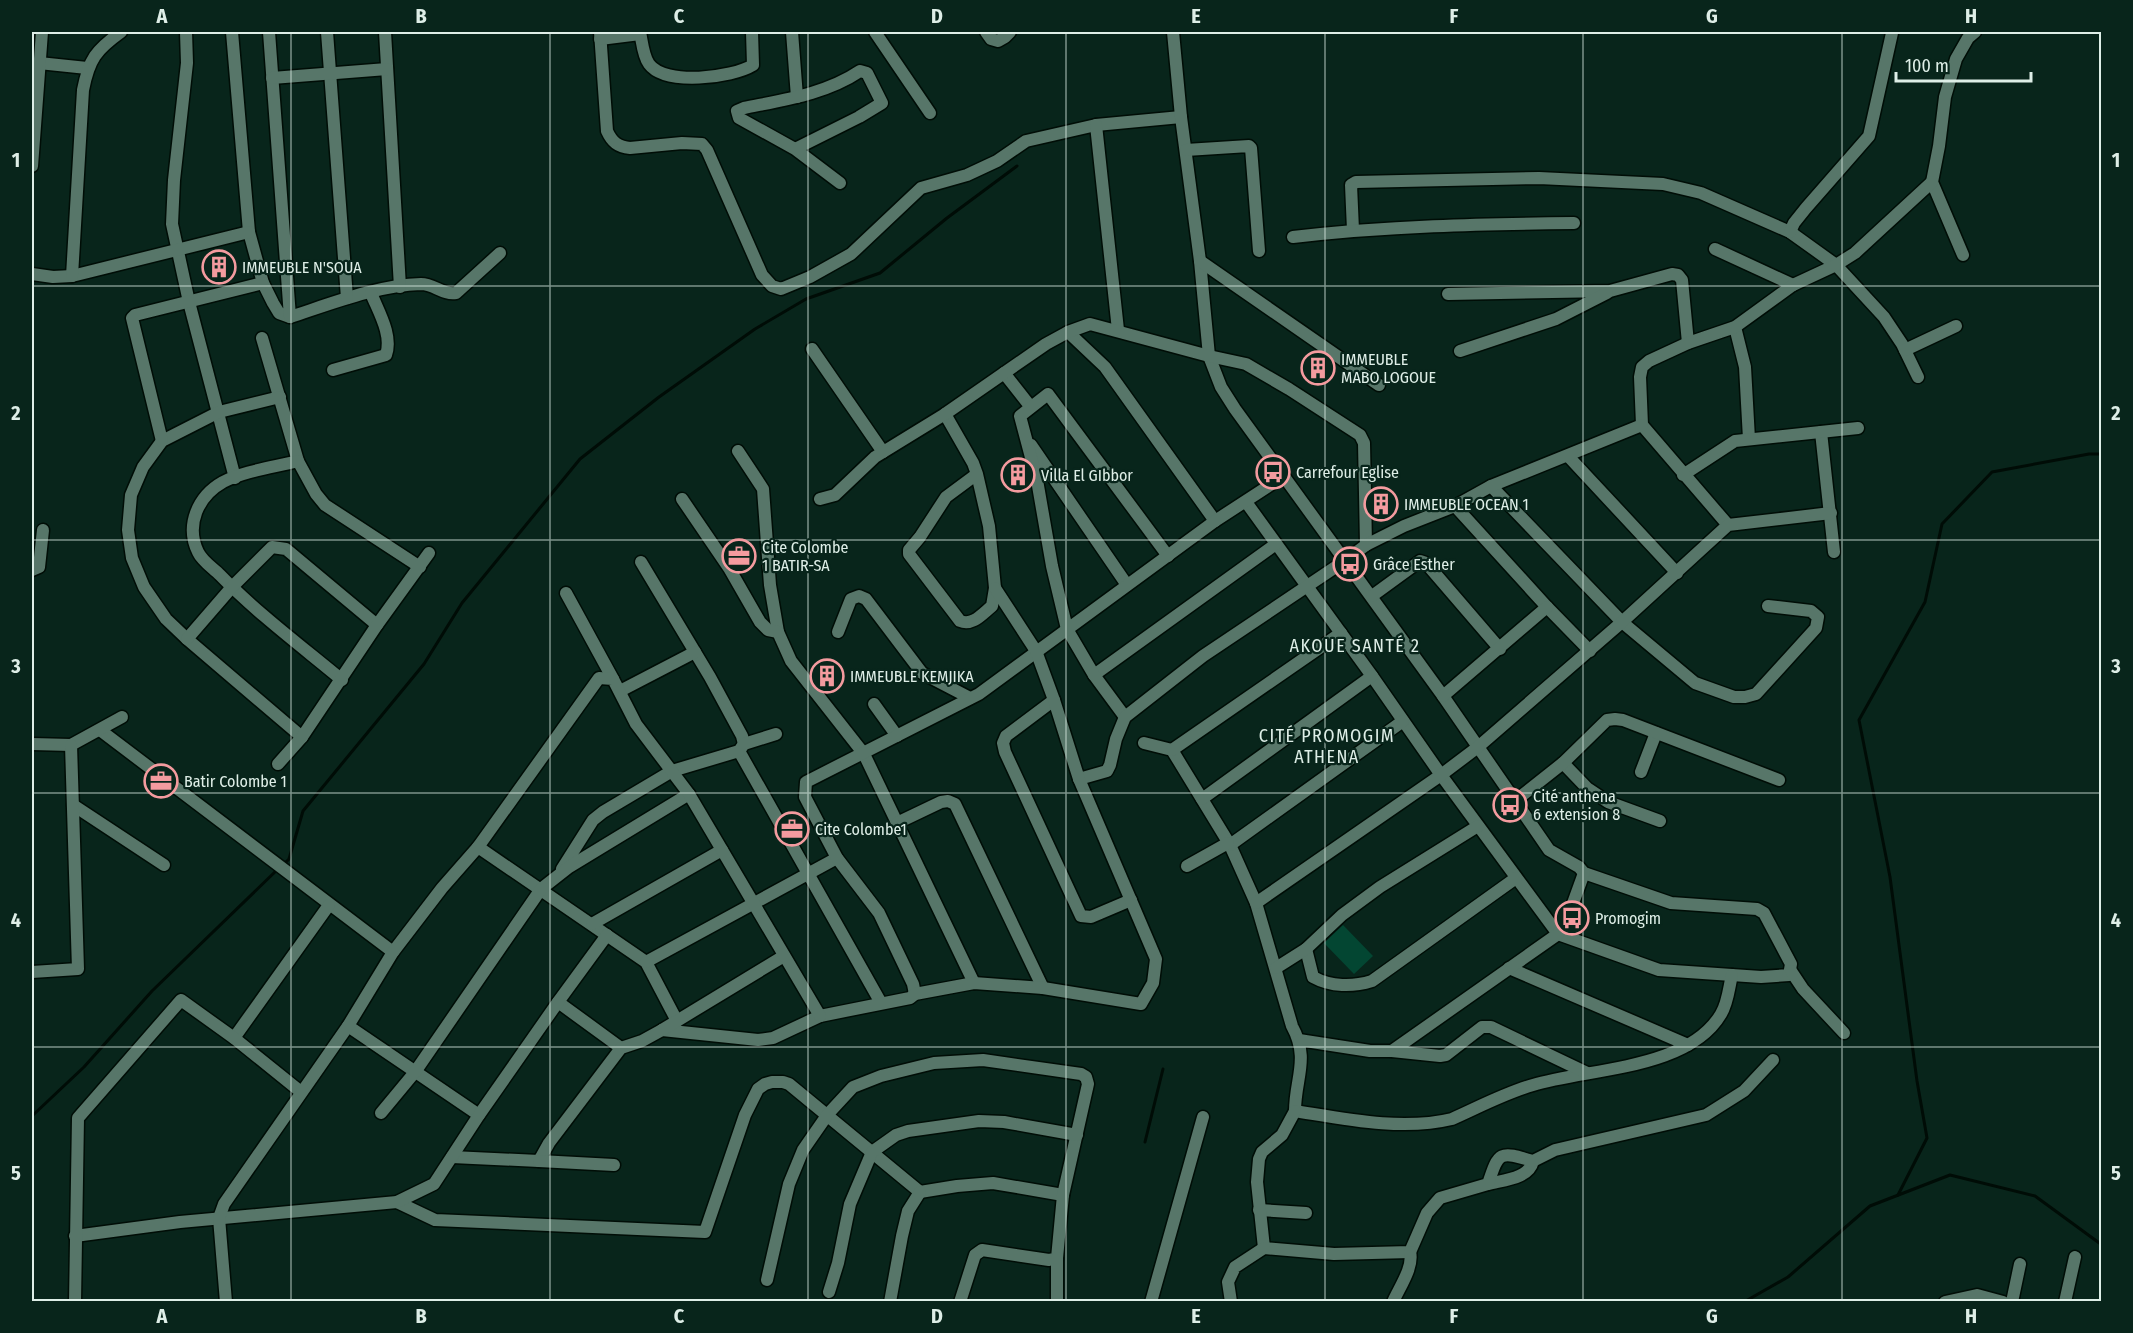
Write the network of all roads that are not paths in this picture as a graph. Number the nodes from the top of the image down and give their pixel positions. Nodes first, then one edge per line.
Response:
1 (42, 32) edge
2 (121, 32) edge
3 (186, 32) edge
4 (231, 32) edge
5 (268, 32) edge
6 (327, 32) edge
7 (385, 32) edge
8 (752, 32) edge
9 (792, 32) edge
10 (875, 32) edge
11 (986, 32) edge
12 (1010, 32) edge
13 (1173, 32) edge
14 (1975, 32) edge
15 (640, 33) edge
16 (1892, 33) edge
17 (600, 35) edge
18 (37, 59) edge
19 (87, 68) junction
20 (387, 69) junction
21 (330, 75) junction
22 (272, 78) junction
23 (797, 97) junction
24 (930, 113) dead end
25 (1181, 117) junction
26 (1095, 125) junction
27 (795, 149) junction
28 (1185, 150) junction
29 (32, 166) edge
30 (1932, 182) junction
31 (840, 183) dead end
32 (1574, 223) dead end
33 (1353, 230) junction
34 (249, 232) junction
35 (1790, 232) junction
36 (1293, 237) dead end
37 (1715, 249) dead end
38 (178, 250) junction
39 (1259, 251) dead end
40 (500, 253) dead end
41 (1963, 255) dead end
42 (1200, 261) junction
43 (1836, 265) junction
44 (32, 274) edge
45 (72, 276) junction
46 (263, 283) junction
47 (1792, 285) junction
48 (400, 287) junction
49 (1610, 291) junction
50 (371, 293) junction
51 (1448, 294) dead end
52 (347, 298) junction
53 (189, 302) junction
54 (290, 317) junction
55 (1956, 326) dead end
56 (1735, 327) junction
57 (1118, 330) junction
58 (1068, 332) junction
59 (262, 338) dead end
60 (1688, 343) junction
61 (812, 349) dead end
62 (1905, 350) junction
63 (1460, 351) dead end
64 (1209, 356) junction
65 (333, 370) dead end
66 (1004, 373) junction
67 (1918, 377) dead end
68 (1379, 385) dead end
69 (280, 397) junction
70 (1030, 406) junction
71 (219, 412) junction
72 (945, 414) junction
73 (1642, 425) junction
74 (1858, 428) dead end
75 (1821, 432) junction
76 (1024, 435) junction
77 (1749, 440) junction
78 (162, 441) junction
79 (738, 451) dead end
80 (883, 452) junction
81 (1568, 456) junction
82 (298, 461) junction
83 (977, 474) junction
84 (1683, 475) junction
85 (1284, 476) junction
86 (235, 478) junction
87 (1491, 486) junction
88 (682, 499) dead end
89 (820, 499) dead end
90 (1246, 502) junction
91 (1455, 506) junction
92 (1831, 513) junction
93 (1215, 521) junction
94 (1728, 525) junction
95 (43, 530) dead end
96 (1276, 544) junction
97 (1366, 544) junction
98 (1834, 552) dead end
99 (429, 553) dead end
100 (1168, 556) junction
101 (1346, 560) junction
102 (641, 562) dead end
103 (420, 567) junction
104 (32, 570) edge
105 (1677, 573) junction
106 (1126, 585) junction
107 (1307, 585) junction
108 (232, 588) junction
109 (995, 588) junction
110 (567, 592) dead end
111 (1372, 596) junction
112 (1768, 606) dead end
113 (1547, 607) junction
114 (1622, 622) junction
115 (377, 625) junction
116 (1067, 629) junction
117 (778, 632) junction
118 (838, 632) dead end
119 (1341, 633) junction
120 (187, 639) junction
121 (1500, 649) junction
122 (1036, 651) junction
123 (1590, 651) junction
124 (695, 652) junction
125 (1095, 675) junction
126 (1372, 676) junction
127 (613, 679) junction
128 (342, 680) junction
129 (620, 692) junction
130 (1443, 696) junction
131 (970, 698) junction
132 (1054, 700) junction
133 (874, 704) dead end
134 (122, 717) dead end
135 (1125, 717) junction
136 (1403, 721) junction
137 (100, 730) junction
138 (1656, 733) junction
139 (776, 734) dead end
140 (897, 736) junction
141 (302, 737) junction
142 (1144, 743) dead end
143 (32, 744) edge
144 (71, 745) junction
145 (1478, 747) junction
146 (741, 748) junction
147 (1172, 750) junction
148 (864, 754) junction
149 (1563, 763) junction
150 (278, 764) dead end
151 (672, 771) junction
152 (1641, 772) dead end
153 (1441, 775) junction
154 (1079, 779) junction
155 (1779, 780) dead end
156 (689, 794) junction
157 (1202, 799) junction
158 (1515, 801) junction
159 (73, 805) junction
160 (1660, 821) dead end
161 (897, 823) junction
162 (1478, 826) junction
163 (1229, 844) junction
164 (478, 847) junction
165 (722, 850) junction
166 (837, 858) junction
167 (164, 865) dead end
168 (1187, 866) dead end
169 (1584, 873) junction
170 (808, 874) junction
171 (558, 875) junction
172 (1516, 878) junction
173 (541, 889) junction
174 (1131, 900) junction
175 (1256, 903) junction
176 (753, 904) junction
177 (329, 905) junction
178 (592, 924) junction
179 (1558, 934) junction
180 (607, 935) junction
181 (1306, 949) junction
182 (393, 952) junction
183 (784, 956) junction
184 (646, 962) junction
185 (1276, 968) junction
186 (1509, 968) junction
187 (32, 972) edge
188 (1791, 972) junction
189 (1732, 975) junction
190 (974, 983) junction
191 (1043, 988) junction
192 (915, 994) junction
193 (558, 1002) junction
194 (881, 1003) junction
195 (820, 1016) junction
196 (677, 1021) junction
197 (348, 1026) junction
198 (662, 1030) junction
199 (1844, 1033) dead end
200 (234, 1038) junction
201 (1299, 1040) junction
202 (1688, 1045) junction
203 (621, 1048) junction
204 (1392, 1051) junction
205 (1773, 1060) dead end
206 (416, 1072) junction
207 (1587, 1072) junction
208 (301, 1092) junction
209 (1295, 1111) junction
210 (381, 1113) dead end
211 (828, 1114) junction
212 (479, 1115) junction
213 (1203, 1117) dead end
214 (1077, 1135) junction
215 (872, 1152) junction
216 (452, 1156) junction
217 (539, 1161) junction
218 (1533, 1161) junction
219 (614, 1165) dead end
220 (1488, 1184) junction
221 (920, 1192) junction
222 (1063, 1195) junction
223 (397, 1202) junction
224 (1259, 1210) junction
225 (1306, 1213) dead end
226 (219, 1218) junction
227 (75, 1236) junction
228 (1264, 1248) junction
229 (1410, 1252) junction
230 (2075, 1257) dead end
231 (1057, 1258) junction
232 (2020, 1264) dead end
233 (767, 1280) dead end
234 (829, 1292) dead end
235 (1978, 1298) edge
236 (75, 1302) edge
237 (226, 1302) edge
238 (891, 1302) edge
239 (960, 1302) edge
240 (1057, 1302) edge
241 (1151, 1302) edge
242 (1231, 1302) edge
243 (1393, 1302) edge
244 (1945, 1302) edge
245 (2003, 1302) edge
246 (2012, 1302) edge
247 (2064, 1302) edge

1 - 18 street
2 - 19 street
3 - 38 street
4 - 34 street
5 - 22 street
6 - 21 street
7 - 20 street
8 - 15 street
9 - 23 street
10 - 24 street
11 - 12 street
13 - 25 street
14 - 30 street
15 - 17 street
16 - 35 street
17 - 26 street
18 - 19 street
18 - 29 street
19 - 45 street
20 - 21 street
20 - 48 street
21 - 22 street
21 - 52 street
22 - 54 street
23 - 27 street
23 - 27 street
25 - 26 street
25 - 28 street
26 - 57 street
27 - 31 street
28 - 39 street
28 - 42 street
30 - 41 street
30 - 43 street
32 - 33 street
33 - 35 street
33 - 36 street
34 - 38 street
34 - 46 street
35 - 43 street
37 - 47 street
38 - 45 street
38 - 53 street
40 - 48 street
42 - 64 street
42 - 68 street
43 - 47 street
43 - 62 street
44 - 45 street
46 - 53 street
46 - 54 street
47 - 56 street
48 - 50 street
49 - 51 street
49 - 60 street
49 - 63 street
50 - 52 street
50 - 65 street
52 - 54 street
53 - 71 street
53 - 78 street
55 - 62 street
56 - 60 street
56 - 77 street
57 - 58 street
57 - 64 street
58 - 66 street
58 - 93 street
59 - 69 street
60 - 73 street
61 - 80 street
62 - 67 street
64 - 85 street
64 - 97 street
66 - 70 street
66 - 72 street
69 - 71 street
69 - 82 street
70 - 76 street
70 - 100 street
71 - 78 street
71 - 86 street
72 - 80 street
72 - 83 street
73 - 81 street
73 - 84 street
74 - 75 street
75 - 77 street
75 - 92 street
76 - 106 street
76 - 116 street
77 - 84 street
78 - 120 street
79 - 117 street
80 - 89 street
81 - 87 street
81 - 105 street
82 - 86 street
82 - 103 street
83 - 109 street
83 - 109 street
84 - 94 street
85 - 90 street
85 - 101 street
86 - 108 street
87 - 91 street
87 - 114 street
88 - 117 street
90 - 93 street
90 - 96 street
91 - 97 street
91 - 113 street
92 - 94 street
92 - 98 street
93 - 100 street
94 - 105 street
95 - 104 street
96 - 107 street
96 - 125 street
97 - 101 street
99 - 103 street
100 - 106 street
101 - 107 street
101 - 111 street
102 - 124 street
103 - 115 street
105 - 114 street
106 - 116 street
107 - 119 street
107 - 135 street
108 - 115 street
108 - 120 street
108 - 128 street
109 - 122 street
110 - 127 street
111 - 121 street
111 - 130 street
112 - 114 street
113 - 121 street
113 - 123 street
114 - 123 street
115 - 128 street
116 - 122 street
116 - 125 street
117 - 148 street
118 - 131 street
119 - 126 street
119 - 147 street
120 - 141 street
121 - 130 street
122 - 131 street
122 - 132 street
123 - 145 street
124 - 129 street
124 - 146 street
125 - 135 street
126 - 136 street
126 - 157 street
127 - 129 street
127 - 164 street
128 - 141 street
129 - 151 street
130 - 145 street
131 - 140 street
132 - 154 street
132 - 174 street
133 - 140 street
134 - 137 street
135 - 154 street
136 - 153 street
136 - 163 street
137 - 144 street
137 - 177 street
138 - 149 street
138 - 152 street
138 - 155 street
139 - 146 street
140 - 148 street
141 - 150 street
142 - 147 street
143 - 144 street
144 - 159 street
145 - 153 street
145 - 158 street
146 - 151 street
146 - 170 street
147 - 157 street
148 - 161 street
148 - 166 street
149 - 158 street
149 - 160 street
151 - 156 street
151 - 171 street
153 - 162 street
153 - 175 street
154 - 174 street
156 - 165 street
156 - 171 street
157 - 163 street
158 - 169 street
159 - 167 street
159 - 187 street
161 - 190 street
161 - 191 street
162 - 172 street
162 - 181 street
163 - 168 street
163 - 175 street
164 - 173 street
164 - 182 street
165 - 176 street
165 - 178 street
166 - 170 street
166 - 192 street
169 - 179 street
169 - 188 street
170 - 176 street
170 - 194 street
171 - 173 street
172 - 179 street
172 - 181 street
173 - 178 street
173 - 206 street
174 - 191 street
175 - 185 street
176 - 183 street
176 - 184 street
177 - 182 street
177 - 200 street
178 - 180 street
179 - 186 street
179 - 189 street
180 - 184 street
180 - 193 street
181 - 185 street
182 - 197 street
183 - 195 street
183 - 196 street
184 - 196 street
185 - 201 street
186 - 202 street
186 - 204 street
188 - 189 street
188 - 199 street
189 - 202 street
190 - 191 street
190 - 192 street
192 - 194 street
193 - 203 street
193 - 212 street
194 - 195 street
195 - 198 street
196 - 198 street
197 - 206 street
197 - 208 street
198 - 203 street
200 - 208 street
200 - 227 street
201 - 204 street
201 - 209 street
202 - 207 street
203 - 217 street
204 - 207 street
205 - 218 street
206 - 210 street
206 - 212 street
207 - 209 street
208 - 226 street
209 - 224 street
211 - 214 street
211 - 215 street
211 - 223 street
211 - 233 street
212 - 216 street
213 - 241 street
214 - 215 street
214 - 222 street
215 - 221 street
215 - 234 street
216 - 217 street
216 - 223 street
217 - 219 street
218 - 220 street
218 - 220 street
220 - 229 street
221 - 222 street
221 - 238 street
222 - 231 street
223 - 226 street
224 - 225 street
224 - 228 street
226 - 227 street
226 - 237 street
227 - 236 street
228 - 229 street
228 - 242 street
229 - 243 street
230 - 247 street
231 - 239 street
231 - 240 street
232 - 246 street
235 - 244 street
235 - 245 street

